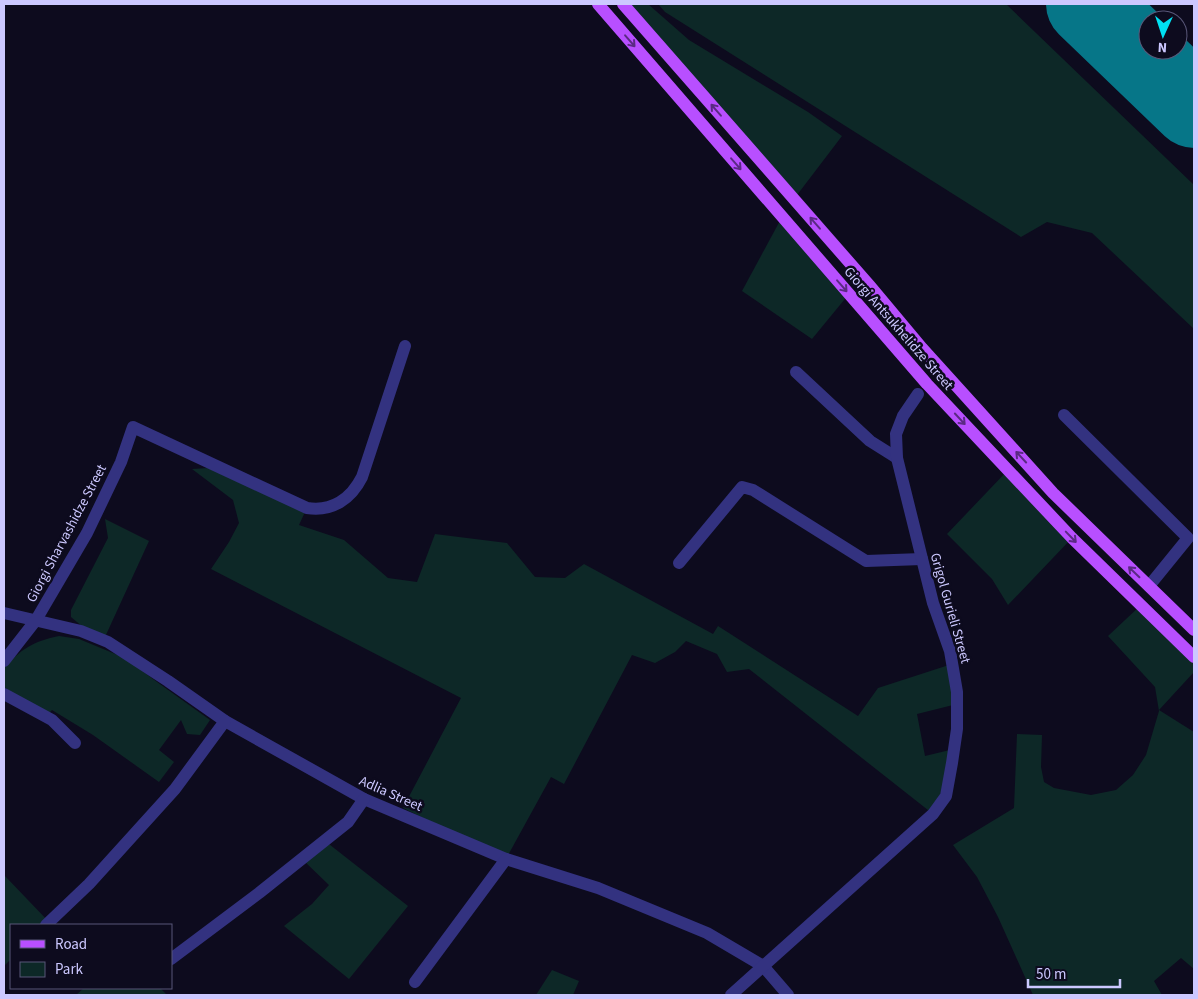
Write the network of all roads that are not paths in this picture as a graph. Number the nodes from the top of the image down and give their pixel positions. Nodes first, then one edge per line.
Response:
1 (598, 4) edge
2 (623, 4) edge
3 (404, 346) dead end
4 (796, 372) dead end
5 (918, 394) dead end
6 (1064, 415) dead end
7 (897, 458) junction
8 (922, 559) junction
9 (679, 562) dead end
10 (1149, 586) junction
11 (4, 613) edge
12 (36, 620) junction
13 (1194, 630) edge
14 (1194, 657) edge
15 (4, 661) edge
16 (4, 694) edge
17 (225, 721) junction
18 (75, 744) dead end
19 (364, 799) junction
20 (506, 858) junction
21 (47, 924) edge
22 (172, 958) edge
23 (763, 966) junction
24 (415, 982) dead end
25 (731, 995) edge
26 (788, 995) edge

1 -> 14 main road, Giorgi Antsukhelidze Street
10 -> 2 main road, Giorgi Antsukhelidze Street
3 - 12 street, Giorgi Sharvashidze Street
4 - 7 street
5 - 7 street, Grigol Gurieli Street
6 - 10 street
7 - 8 street, Grigol Gurieli Street
8 - 9 street
8 - 23 street, Grigol Gurieli Street
10 - 13 main road, Giorgi Antsukhelidze Street
11 - 12 street, Giorgi Sharvashidze Street
12 - 15 street
12 - 17 street, Adlia Street
16 - 18 street
17 - 19 street, Adlia Street
17 - 21 street
19 - 20 street, Adlia Street
19 - 22 street
20 - 23 street, Adlia Street
20 - 24 street
23 - 25 street, Grigol Gurieli Street
23 - 26 street, Adlia Street

